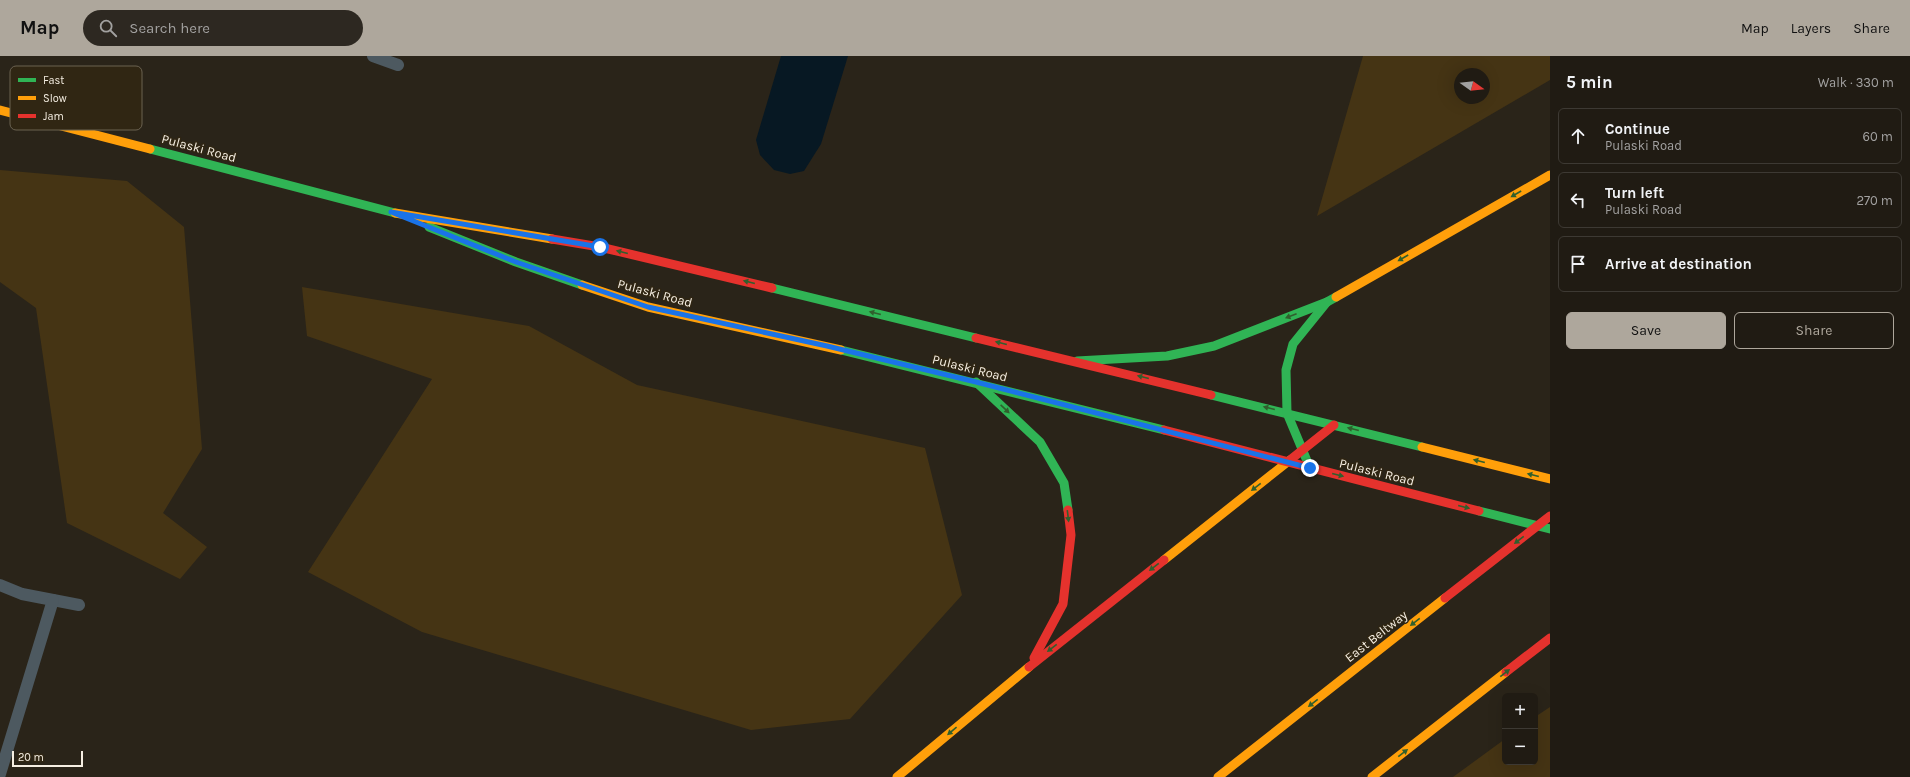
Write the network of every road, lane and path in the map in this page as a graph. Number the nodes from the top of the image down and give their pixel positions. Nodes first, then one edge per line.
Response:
1 (374, 56) edge
2 (398, 65) dead end
3 (0, 110) edge
4 (10, 113) edge
5 (77, 130) edge
6 (1550, 174) edge
7 (391, 212) junction
8 (1327, 302) junction
9 (1077, 361) junction
10 (976, 382) junction
11 (1287, 413) junction
12 (1334, 425) junction
13 (1302, 450) junction
14 (1287, 462) junction
15 (1310, 468) junction
16 (1550, 480) edge
17 (1550, 516) edge
18 (1550, 529) edge
19 (0, 585) edge
20 (53, 600) junction
21 (79, 605) dead end
22 (1550, 638) edge
23 (1029, 667) junction
24 (0, 774) edge
25 (897, 777) edge
26 (1218, 777) edge
27 (1372, 777) edge

1 - 2 lane
3 - 4 main road, Pulaski Road
5 - 7 main road, Pulaski Road
6 -> 8 main road
9 -> 7 main road, Pulaski Road
7 - 10 main road, Pulaski Road
8 -> 9 main road
8 - 11 main road
11 -> 9 main road, Pulaski Road
10 - 14 main road, Pulaski Road
10 -> 23 main road
11 - 12 main road, Pulaski Road
11 - 13 main road
12 - 13 main road
16 -> 12 main road, Pulaski Road
13 - 14 main road
13 - 15 main road
14 - 15 main road, Pulaski Road
14 -> 23 main road
15 -> 18 main road, Pulaski Road
17 -> 26 main road, East Beltway, bridge
19 - 20 lane
20 - 21 lane
20 - 24 lane
27 -> 22 main road
23 -> 25 main road

